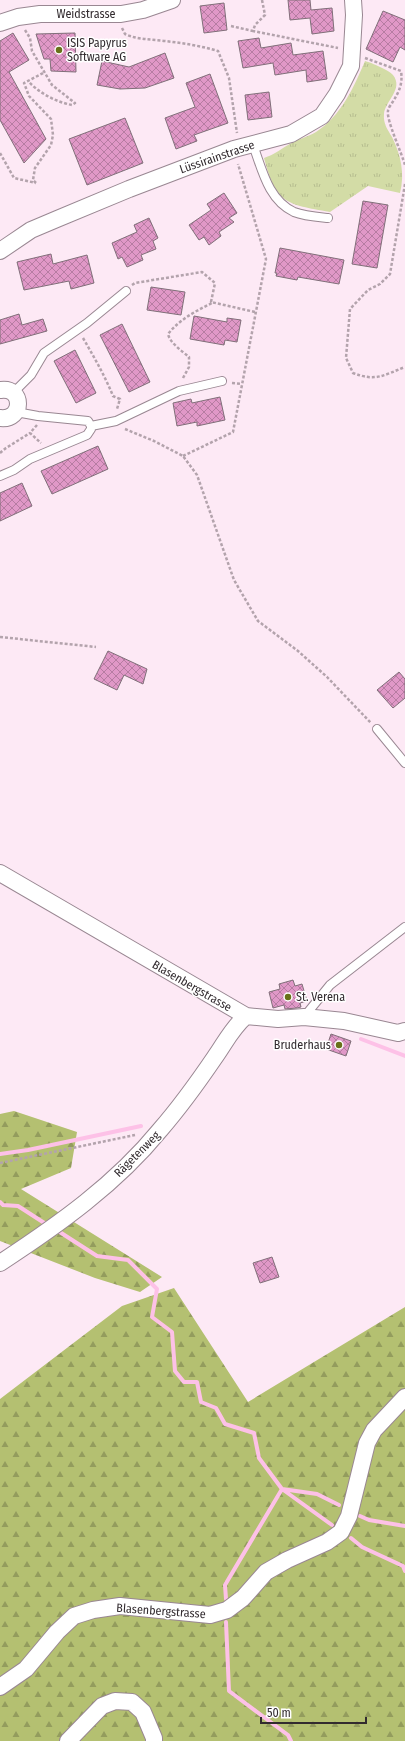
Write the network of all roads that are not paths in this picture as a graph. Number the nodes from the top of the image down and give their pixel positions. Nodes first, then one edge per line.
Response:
1 (172, 0) edge
2 (353, 0) edge
3 (0, 23) edge
4 (253, 144) junction
5 (328, 218) dead end
6 (0, 251) edge
7 (126, 291) road end
8 (222, 381) dead end
9 (7, 391) edge
10 (16, 412) junction
11 (0, 418) edge
12 (91, 426) junction
13 (0, 476) edge
14 (377, 729) road end
15 (405, 763) edge
16 (0, 873) edge
17 (405, 927) edge
18 (246, 1016) junction
19 (304, 1017) junction
20 (405, 1031) edge
21 (0, 1264) edge
22 (405, 1397) edge
23 (0, 1687) edge
24 (68, 1741) edge
25 (154, 1741) edge

1 - 3 street, Weidstrasse
2 - 4 street, Lüssirainstrasse
4 - 5 lane
4 - 6 street, Lüssirainstrasse
7 - 9 lane
8 - 12 lane
9 - 10 street
10 - 11 street
10 - 12 lane
12 - 13 lane
14 - 15 lane
16 - 18 street, Blasenbergstrasse
17 - 19 lane
18 - 19 street, Blasenbergstrasse
18 - 21 street, Rägetenweg
19 - 20 street, Blasenbergstrasse
22 - 23 street, Blasenbergstrasse
24 - 25 street

